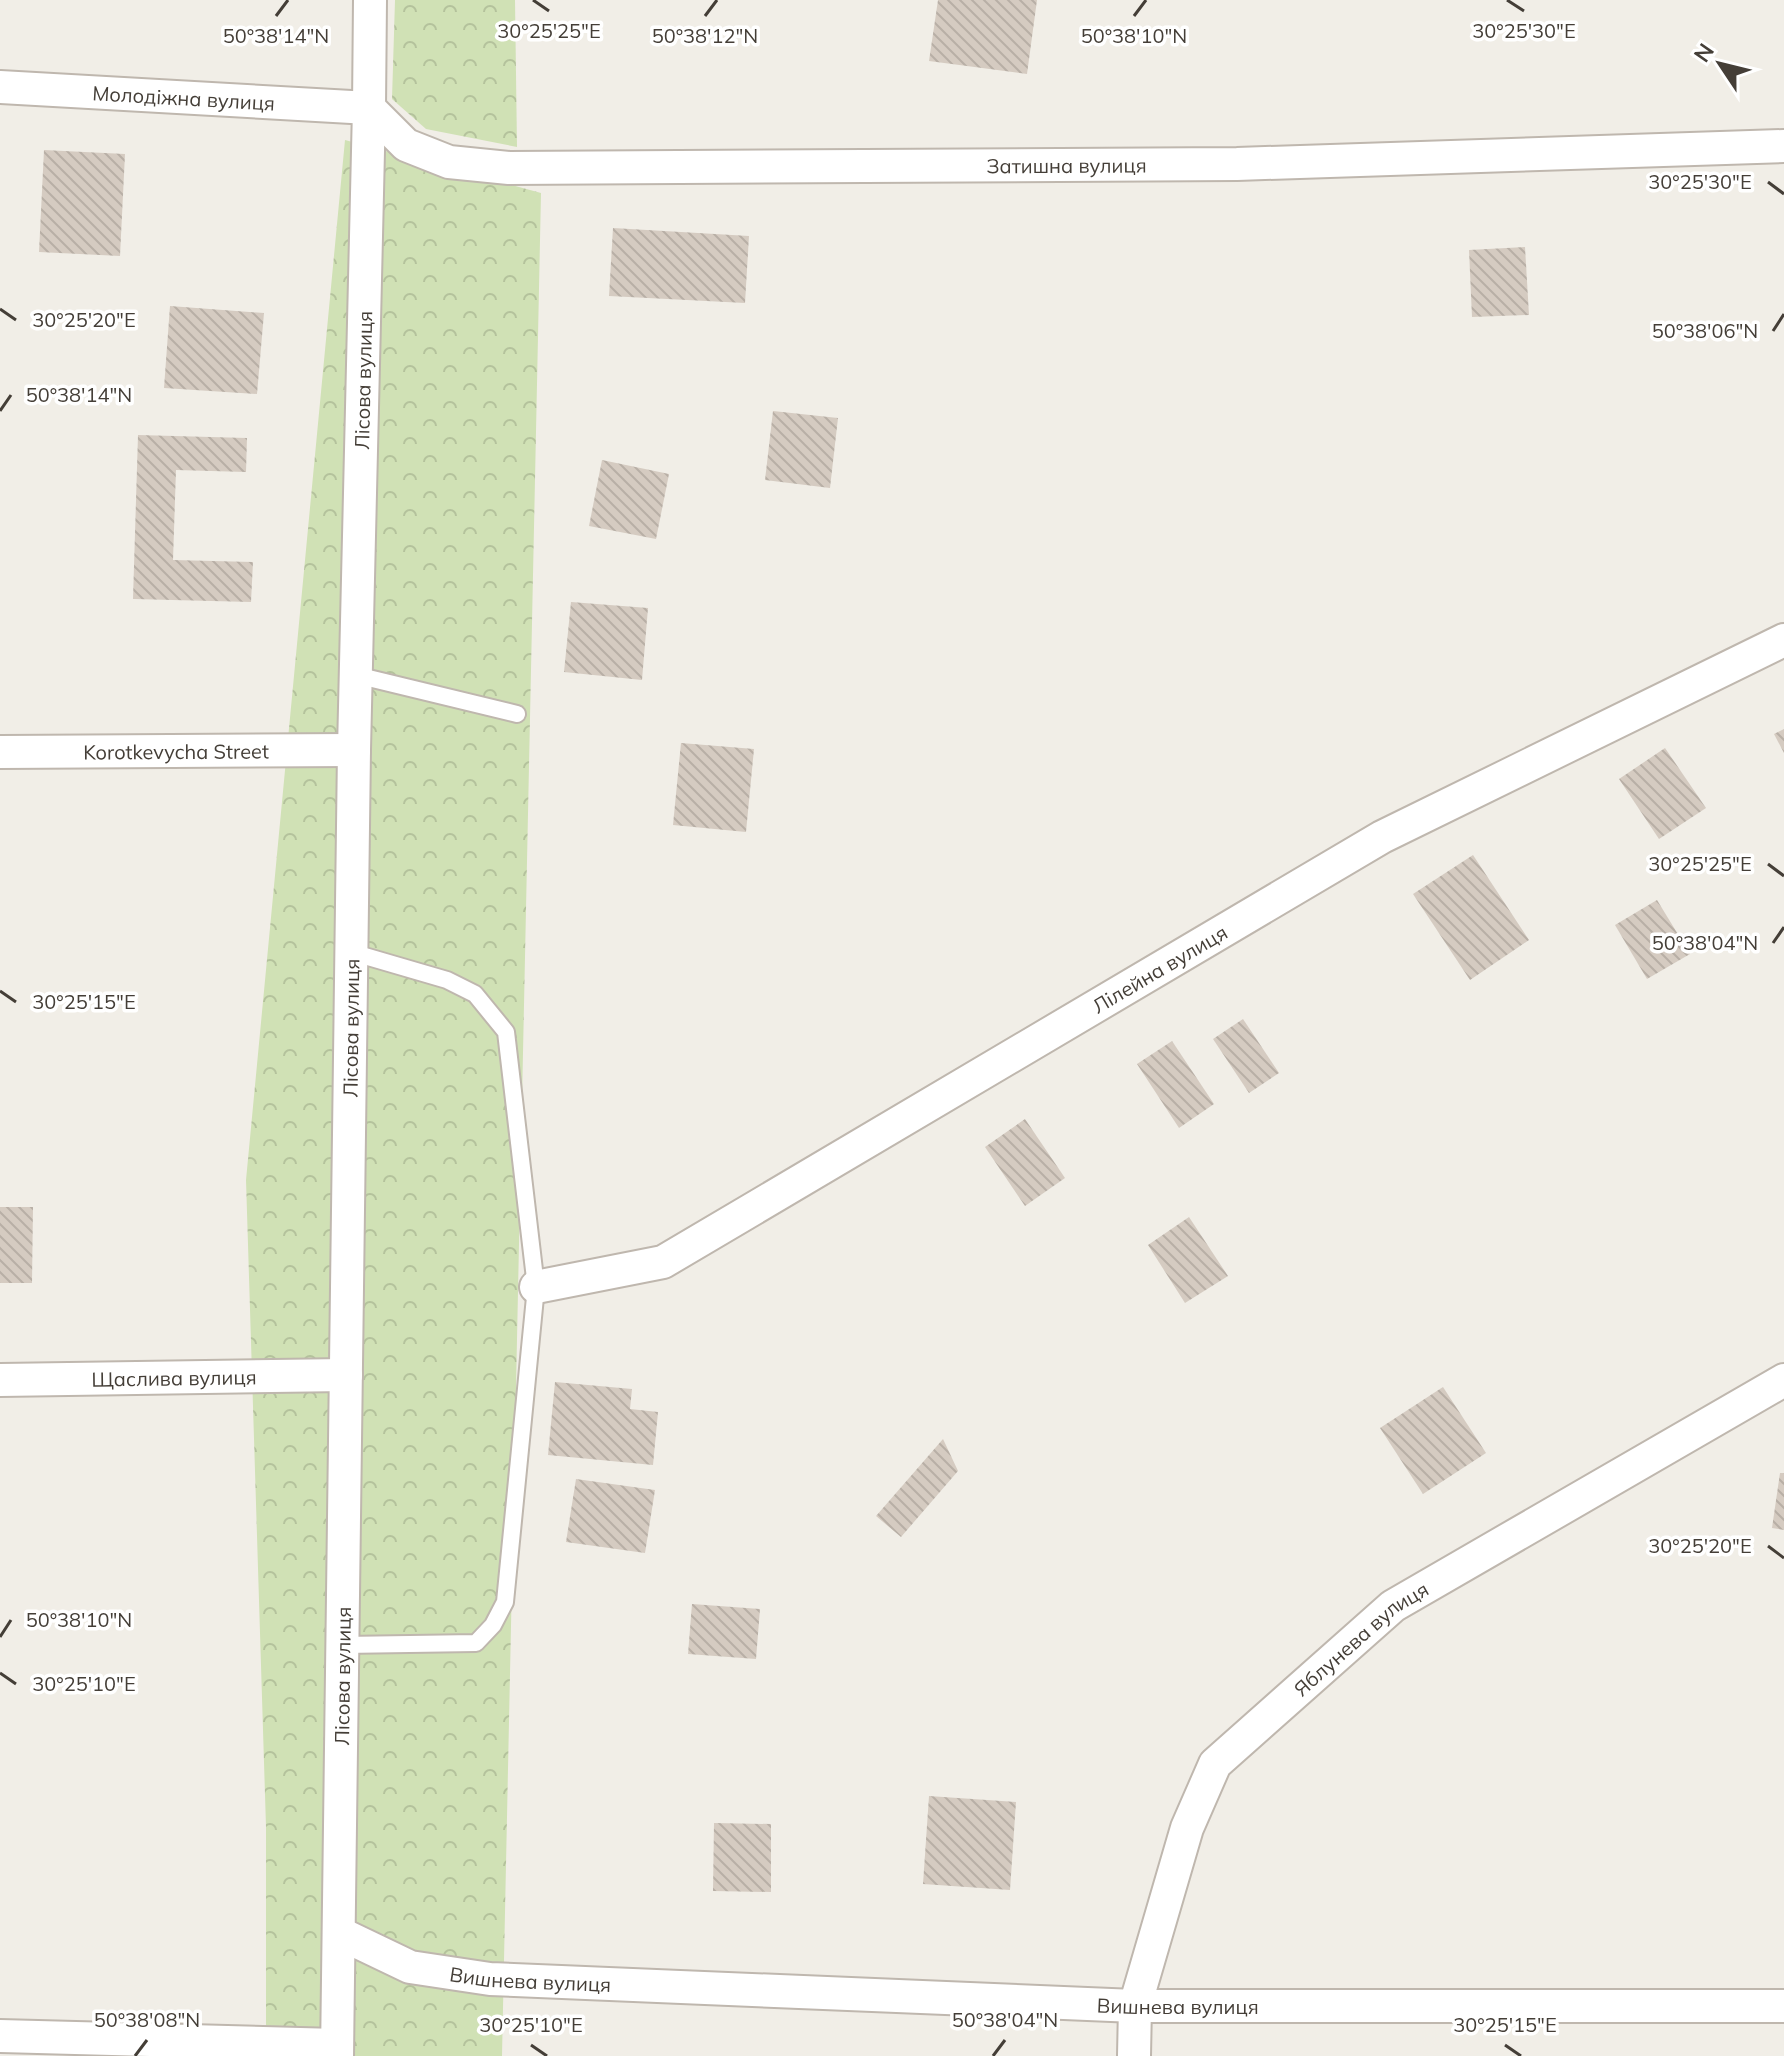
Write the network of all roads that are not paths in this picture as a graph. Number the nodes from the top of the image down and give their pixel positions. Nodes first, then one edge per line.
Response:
1 (370, 0) edge
2 (0, 87) edge
3 (369, 108) junction
4 (1784, 146) edge
5 (1784, 640) edge
6 (356, 675) junction
7 (517, 714) dead end
8 (354, 750) junction
9 (0, 752) edge
10 (351, 952) junction
11 (536, 1287) junction
12 (346, 1375) junction
13 (0, 1380) edge
14 (1784, 1380) edge
15 (343, 1645) junction
16 (339, 1933) junction
17 (1135, 2006) junction
18 (1784, 2006) edge
19 (0, 2036) edge
20 (337, 2050) edge
21 (1134, 2056) edge

1 - 3 street, Лісова вулиця
2 - 3 street, Молодіжна вулиця
3 - 4 street, Затишна вулиця
3 - 6 street, Лісова вулиця
5 - 11 street, Лілейна вулиця
6 - 7 lane
6 - 8 street, Лісова вулиця
8 - 9 street, Korotkevycha Street
8 - 10 street, Лісова вулиця
10 - 11 lane
10 - 12 street, Лісова вулиця
11 - 15 lane
12 - 13 street, Щаслива вулиця
12 - 15 street, Лісова вулиця
14 - 17 street, Яблунева вулиця
15 - 16 street, Лісова вулиця
16 - 17 street, Вишнева вулиця
16 - 20 street, Лісова вулиця
17 - 18 street, Вишнева вулиця
17 - 21 street, Яблунева вулиця
19 - 20 street

